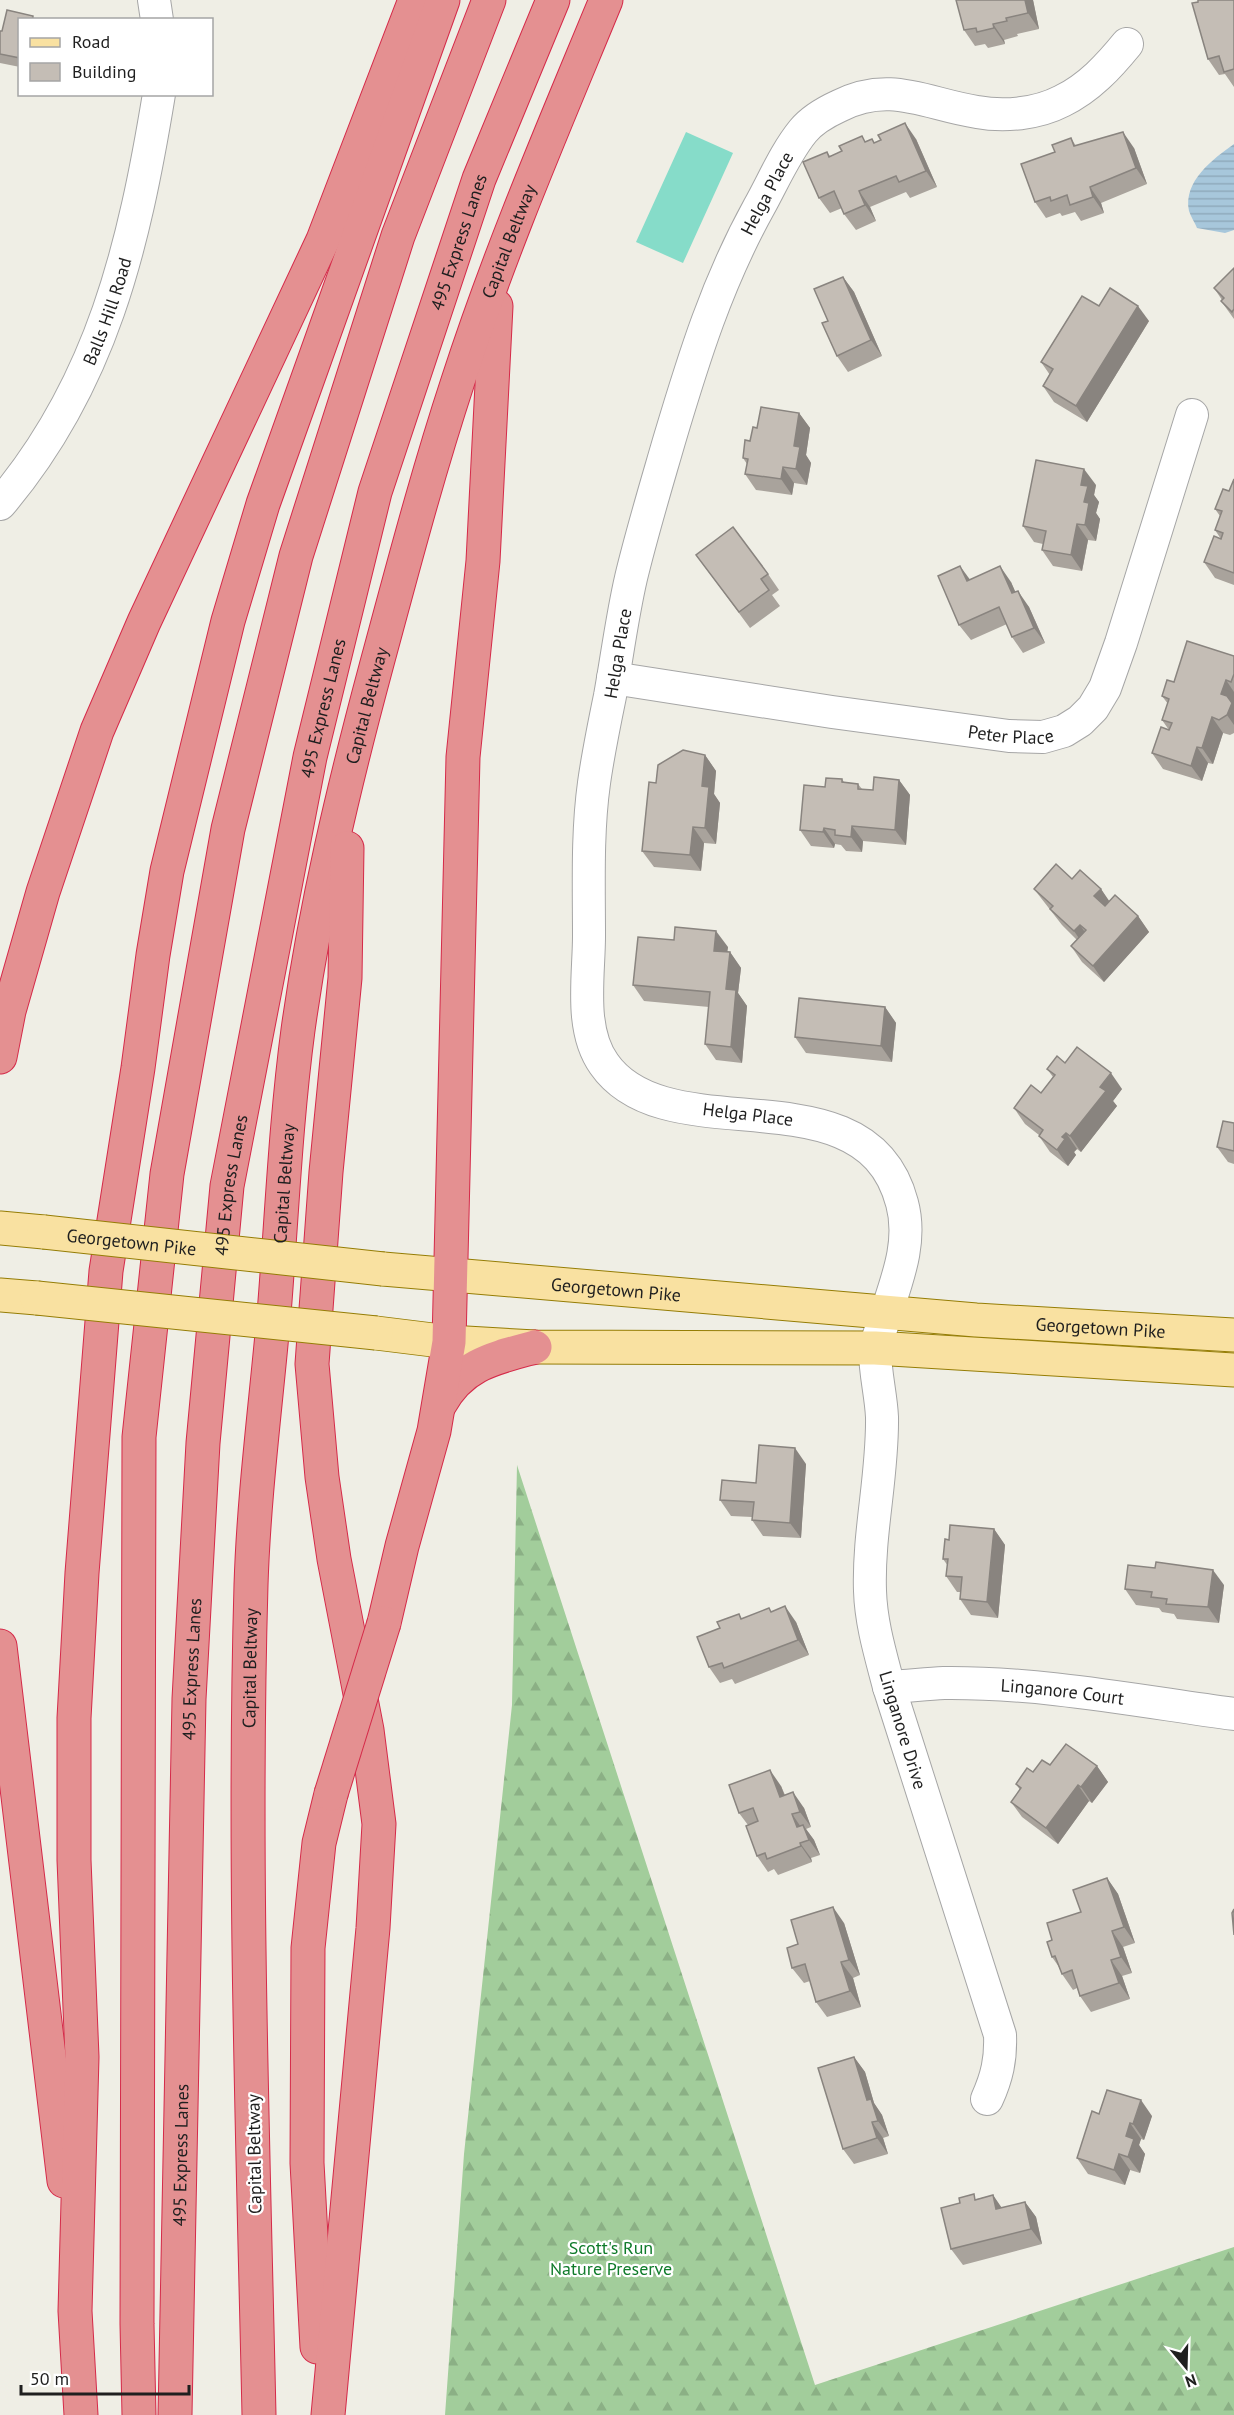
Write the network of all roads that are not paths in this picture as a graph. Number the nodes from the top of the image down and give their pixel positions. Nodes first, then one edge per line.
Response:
1 (154, 0) edge
2 (416, 0) edge
3 (443, 0) edge
4 (489, 0) edge
5 (553, 0) edge
6 (606, 0) edge
7 (157, 18) edge
8 (1127, 44) dead end
9 (159, 96) edge
10 (525, 195) junction
11 (1192, 415) dead end
12 (0, 504) edge
13 (613, 678) junction
14 (349, 768) junction
15 (0, 1057) edge
16 (0, 1228) edge
17 (450, 1274) junction
18 (0, 1295) edge
19 (886, 1312) junction
20 (1234, 1335) edge
21 (449, 1342) junction
22 (535, 1347) junction
23 (875, 1348) junction
24 (1234, 1370) edge
25 (438, 1408) junction
26 (0, 1646) edge
27 (889, 1688) junction
28 (1234, 1714) edge
29 (987, 2099) dead end
30 (75, 2311) junction
31 (81, 2415) edge
32 (139, 2415) edge
33 (175, 2415) edge
34 (259, 2415) edge
35 (321, 2415) edge
36 (328, 2415) edge

1 - 7 street
2 - 15 highway
3 - 30 highway
4 - 32 highway
5 - 33 highway, 495 Express Lanes
6 - 10 highway, Capital Beltway
8 - 13 street, Helga Place
9 - 12 street, Balls Hill Road
10 - 14 highway, Capital Beltway
10 - 17 highway
11 - 13 street, Peter Place
13 - 19 street, Helga Place
14 - 34 highway, Capital Beltway
14 - 36 highway
16 - 17 main road, Georgetown Pike, bridge
17 - 19 main road, Georgetown Pike
17 - 21 highway
18 - 21 main road, Georgetown Pike, bridge
19 - 20 main road, Georgetown Pike
19 - 23 street, Helga Place
21 - 22 main road, Georgetown Pike
21 - 25 highway
22 - 23 main road, Georgetown Pike
22 - 25 highway
23 - 24 main road, Georgetown Pike
23 - 27 street, Linganore Drive
25 - 35 highway, bridge
26 - 30 highway
27 - 28 street, Linganore Court
27 - 29 street, Linganore Drive
30 - 31 highway

